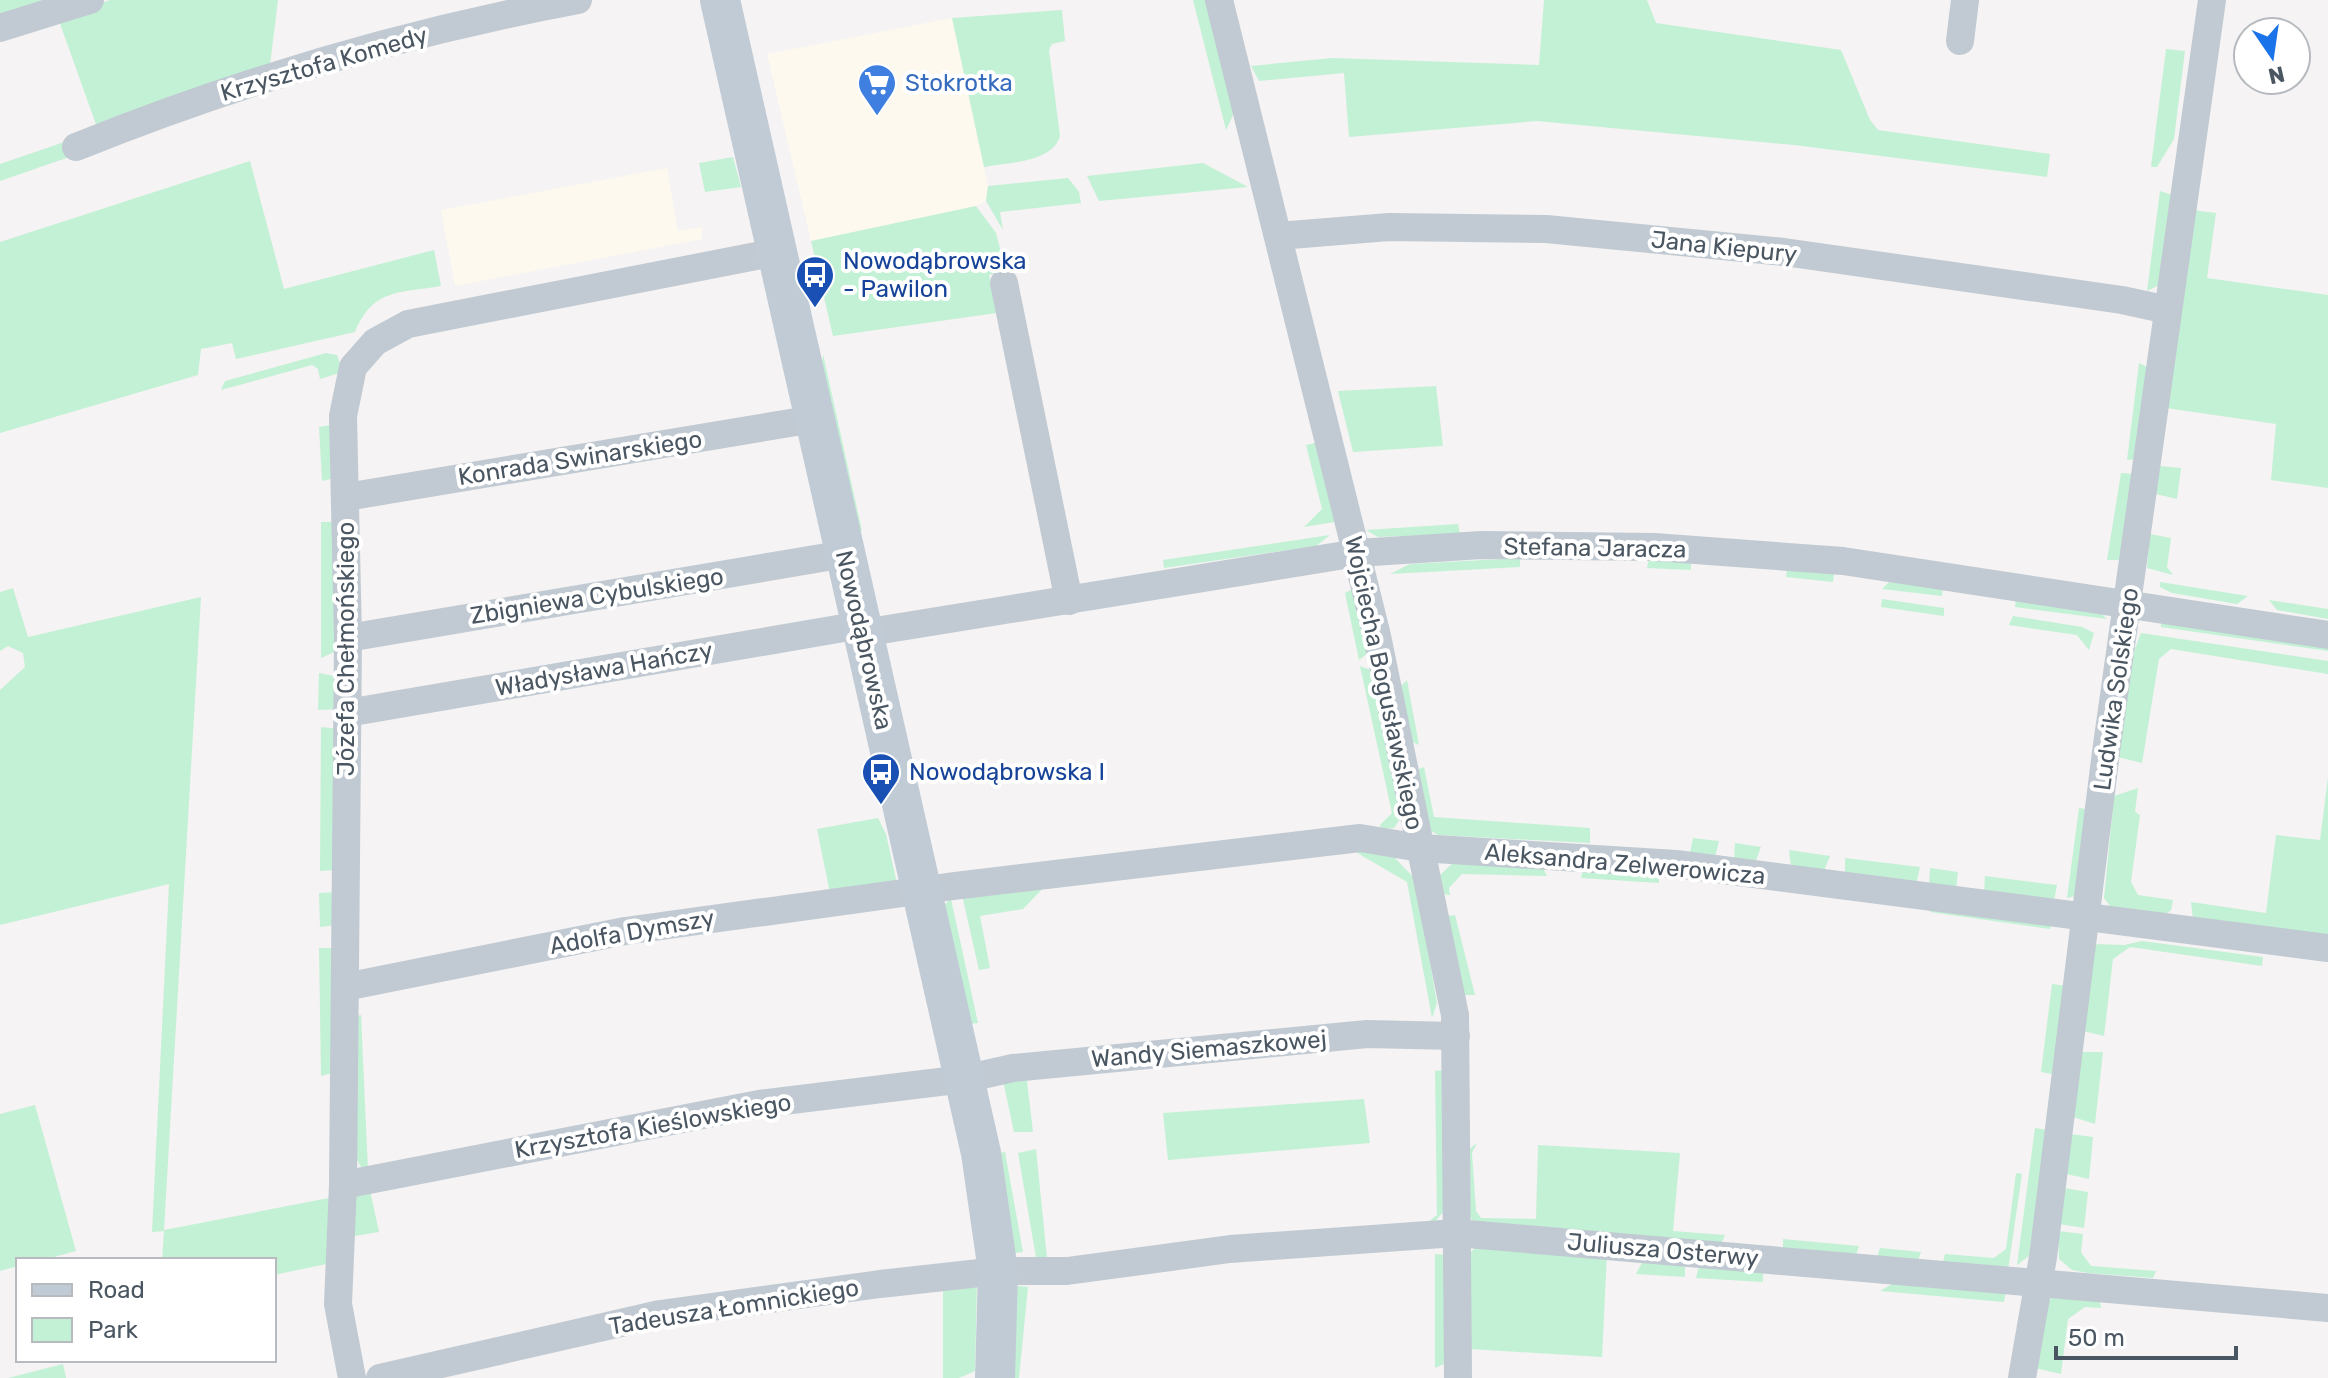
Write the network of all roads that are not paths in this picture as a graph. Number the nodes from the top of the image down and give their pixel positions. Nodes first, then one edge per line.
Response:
1 (90, 0) edge
2 (578, 0) edge
3 (720, 0) edge
4 (1219, 0) edge
5 (1965, 0) edge
6 (2212, 0) edge
7 (0, 28) edge
8 (1960, 41) dead end
9 (76, 147) dead end
10 (1278, 236) junction
11 (777, 252) junction
12 (1004, 283) dead end
13 (2168, 310) junction
14 (814, 419) junction
15 (346, 497) junction
16 (1357, 553) junction
17 (845, 554) junction
18 (1069, 601) junction
19 (2129, 603) junction
20 (862, 629) junction
21 (2328, 635) edge
22 (348, 638) junction
23 (347, 713) junction
24 (1420, 848) junction
25 (922, 892) junction
26 (2085, 917) junction
27 (2328, 948) edge
28 (345, 987) junction
29 (1456, 1036) junction
30 (964, 1079) junction
31 (343, 1185) junction
32 (1456, 1233) junction
33 (998, 1271) junction
34 (2036, 1285) junction
35 (2328, 1308) edge
36 (352, 1378) edge
37 (380, 1378) edge
38 (995, 1378) edge
39 (1458, 1378) edge
40 (2022, 1378) edge

1 - 7 street
2 - 9 street, Krzysztofa Komedy
3 - 11 street, Nowodąbrowska
4 - 10 street, Wojciecha Bogusławskiego
5 - 8 street
6 - 13 street, Ludwika Solskiego
10 - 13 street, Jana Kiepury
10 - 16 street, Wojciecha Bogusławskiego
11 - 14 street, Nowodąbrowska
11 - 15 street, Józefa Chełmońskiego
12 - 18 street
13 - 19 street, Ludwika Solskiego
14 - 15 street, Konrada Swinarskiego
14 - 17 street, Nowodąbrowska
15 - 22 street, Józefa Chełmońskiego
16 - 18 street, Stefana Jaracza
16 - 19 street, Stefana Jaracza
16 - 24 street, Wojciecha Bogusławskiego
17 - 20 street, Nowodąbrowska
17 - 22 street, Zbigniewa Cybulskiego
18 - 20 street, Stefana Jaracza
19 - 21 street, Stefana Jaracza
19 - 26 street, Ludwika Solskiego
20 - 23 street, Władysława Hańczy
20 - 25 street, Nowodąbrowska
22 - 23 street, Józefa Chełmońskiego
23 - 28 street, Józefa Chełmońskiego
24 - 25 street, Aleksandra Zelwerowicza
24 - 26 street, Aleksandra Zelwerowicza
24 - 29 street, Wojciecha Bogusławskiego
25 - 28 street, Adolfa Dymszy
25 - 30 street, Nowodąbrowska
26 - 27 street, Aleksandra Zelwerowicza
26 - 34 street, Ludwika Solskiego
28 - 31 street, Józefa Chełmońskiego
29 - 30 street, Wandy Siemaszkowej
29 - 32 street, Wojciecha Bogusławskiego
30 - 31 street, Krzysztofa Kieślowskiego
30 - 33 street, Nowodąbrowska
31 - 36 street, Józefa Chełmońskiego
32 - 33 street, Juliusza Osterwy
32 - 34 street, Juliusza Osterwy
32 - 39 street, Wojciecha Bogusławskiego
33 - 37 street, Tadeusza Łomnickiego
33 - 38 street, Nowodąbrowska
34 - 35 street, Juliusza Osterwy
34 - 40 street, Ludwika Solskiego

